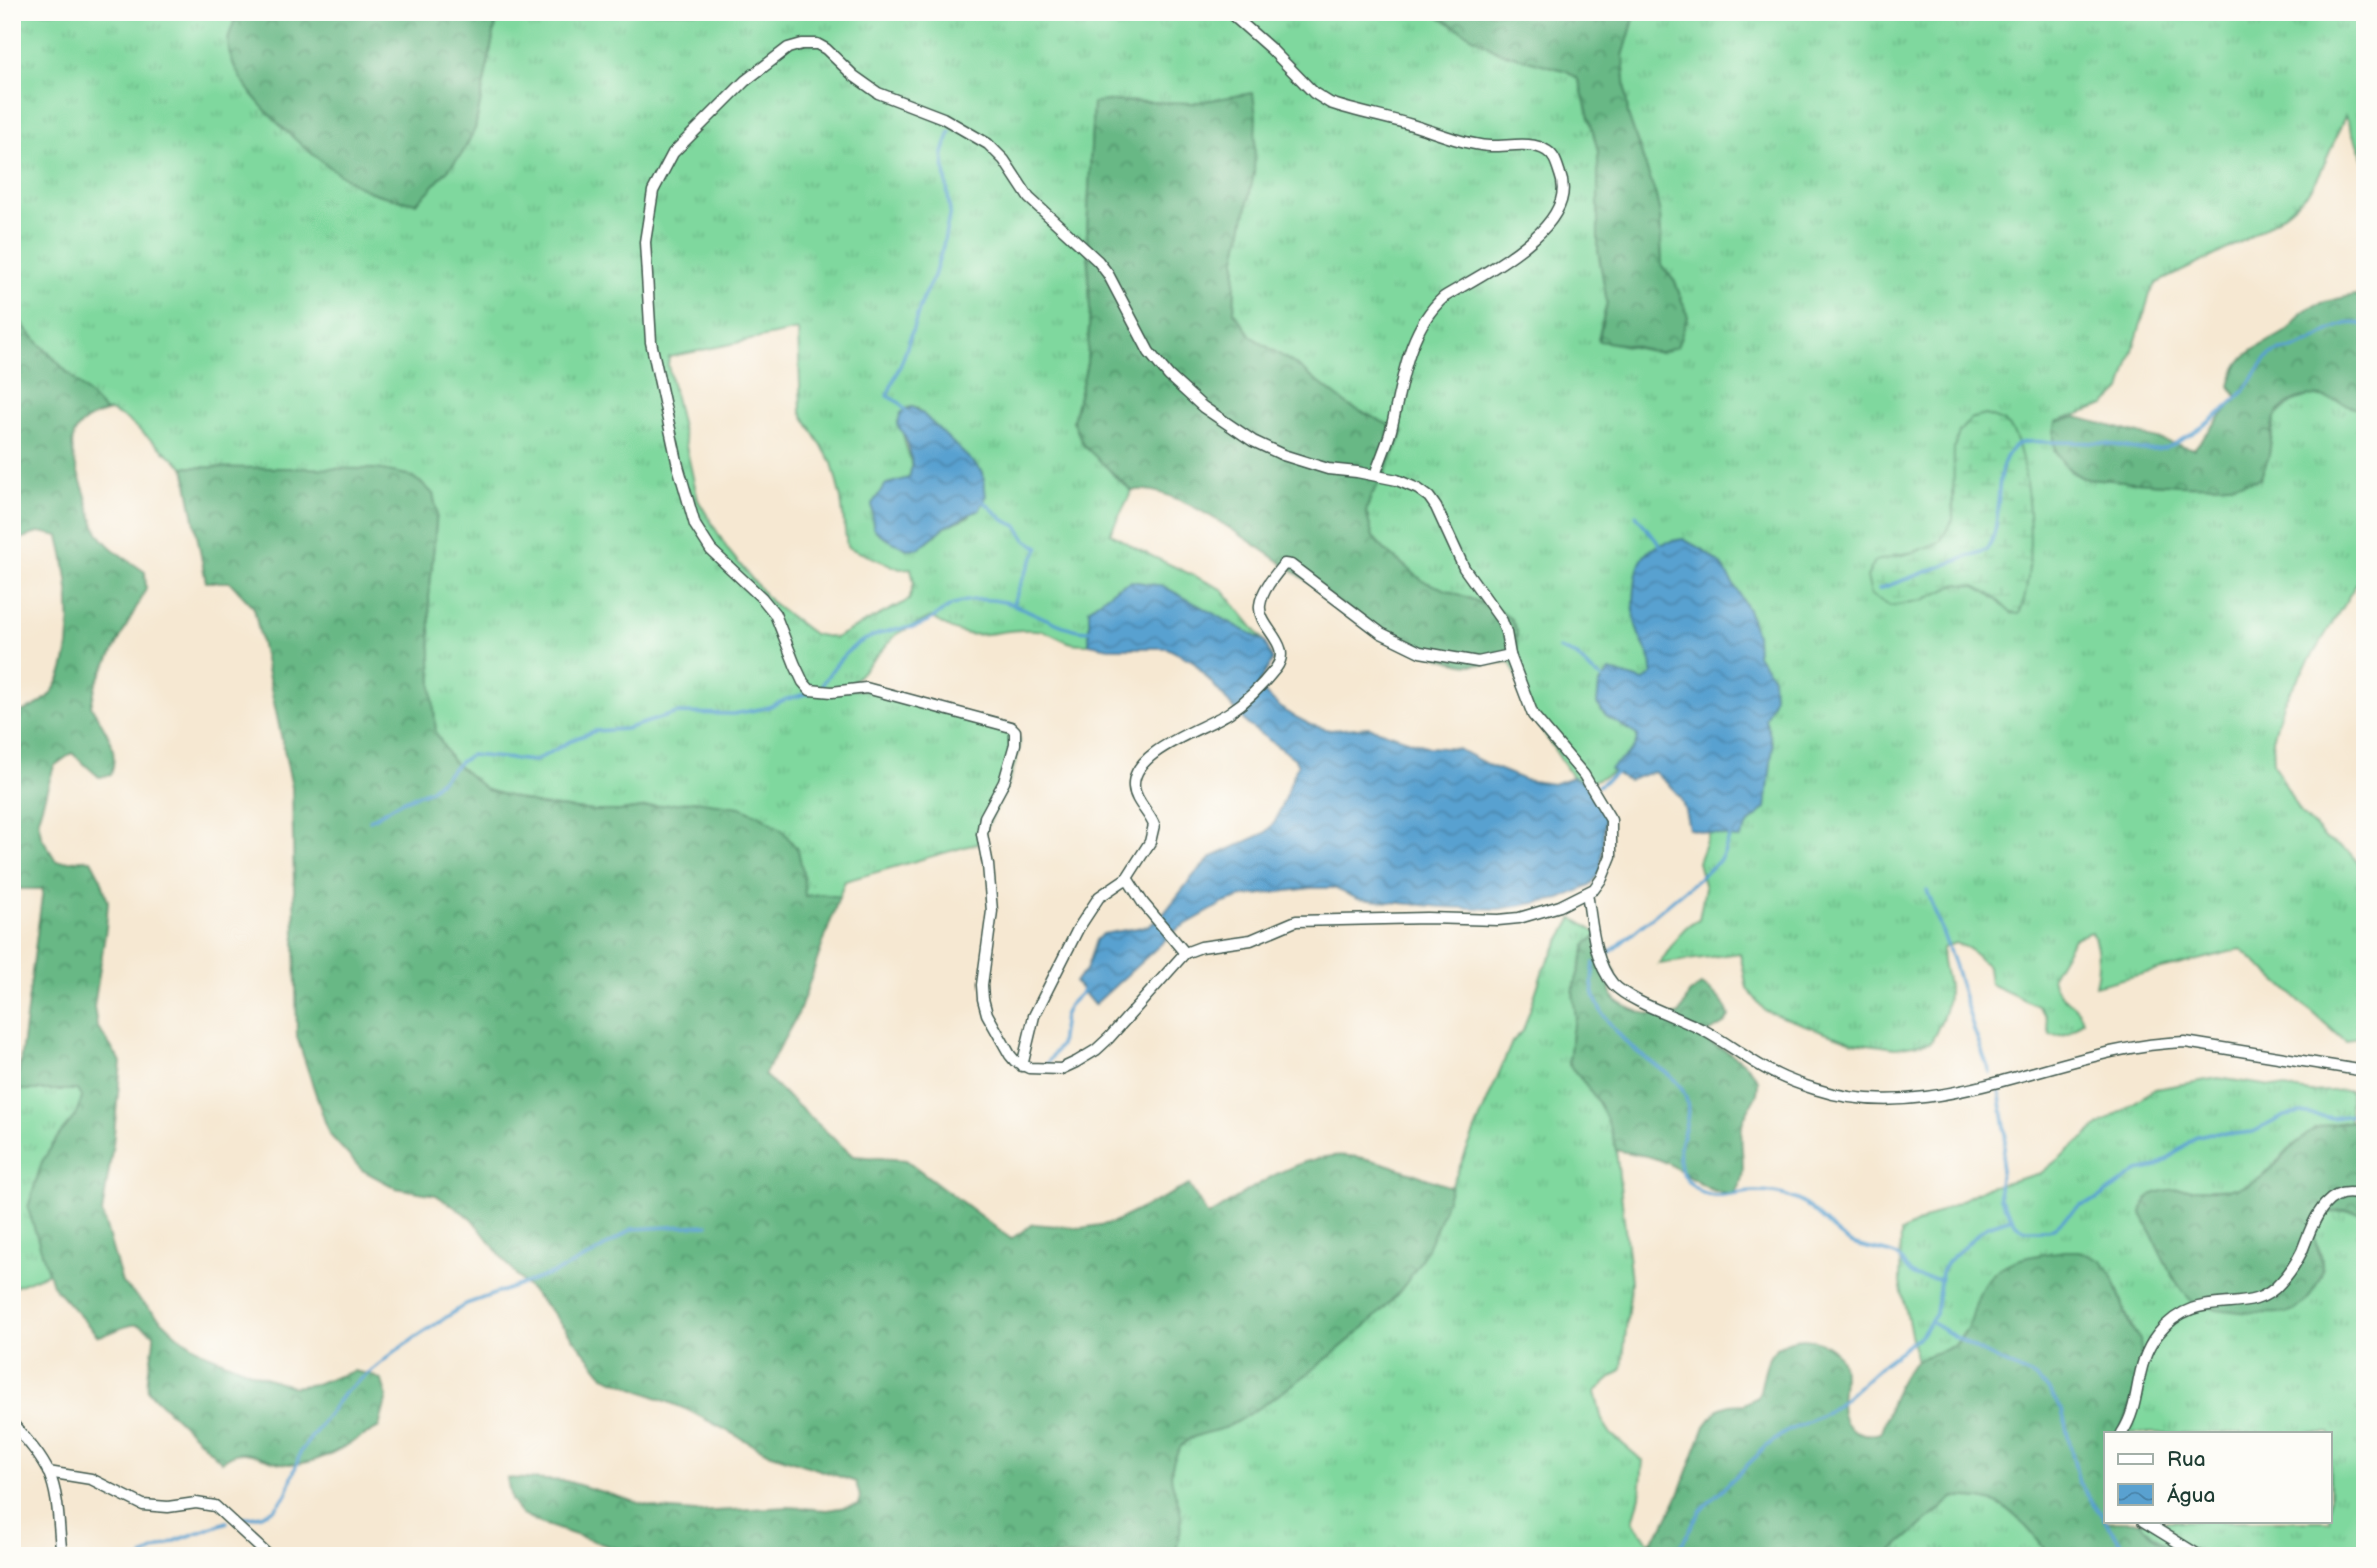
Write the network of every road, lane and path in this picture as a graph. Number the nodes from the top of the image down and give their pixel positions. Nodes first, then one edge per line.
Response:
1 (1228, 12) edge
2 (1375, 475) junction
3 (1510, 655) junction
4 (1127, 878) junction
5 (1587, 893) junction
6 (1185, 953) junction
7 (1022, 1066) junction
8 (2365, 1072) edge
9 (2365, 1197) edge
10 (12, 1423) edge
11 (2122, 1432) edge
12 (48, 1472) junction
13 (2145, 1522) edge
14 (62, 1556) edge
15 (269, 1556) edge
16 (2200, 1556) edge

1 - 2 street
2 - 3 street
2 - 7 street
3 - 4 street
3 - 5 street
4 - 6 street
4 - 7 street
5 - 6 street
5 - 8 street
6 - 7 street
9 - 11 street
10 - 12 street
12 - 14 street
12 - 15 street
13 - 16 street

